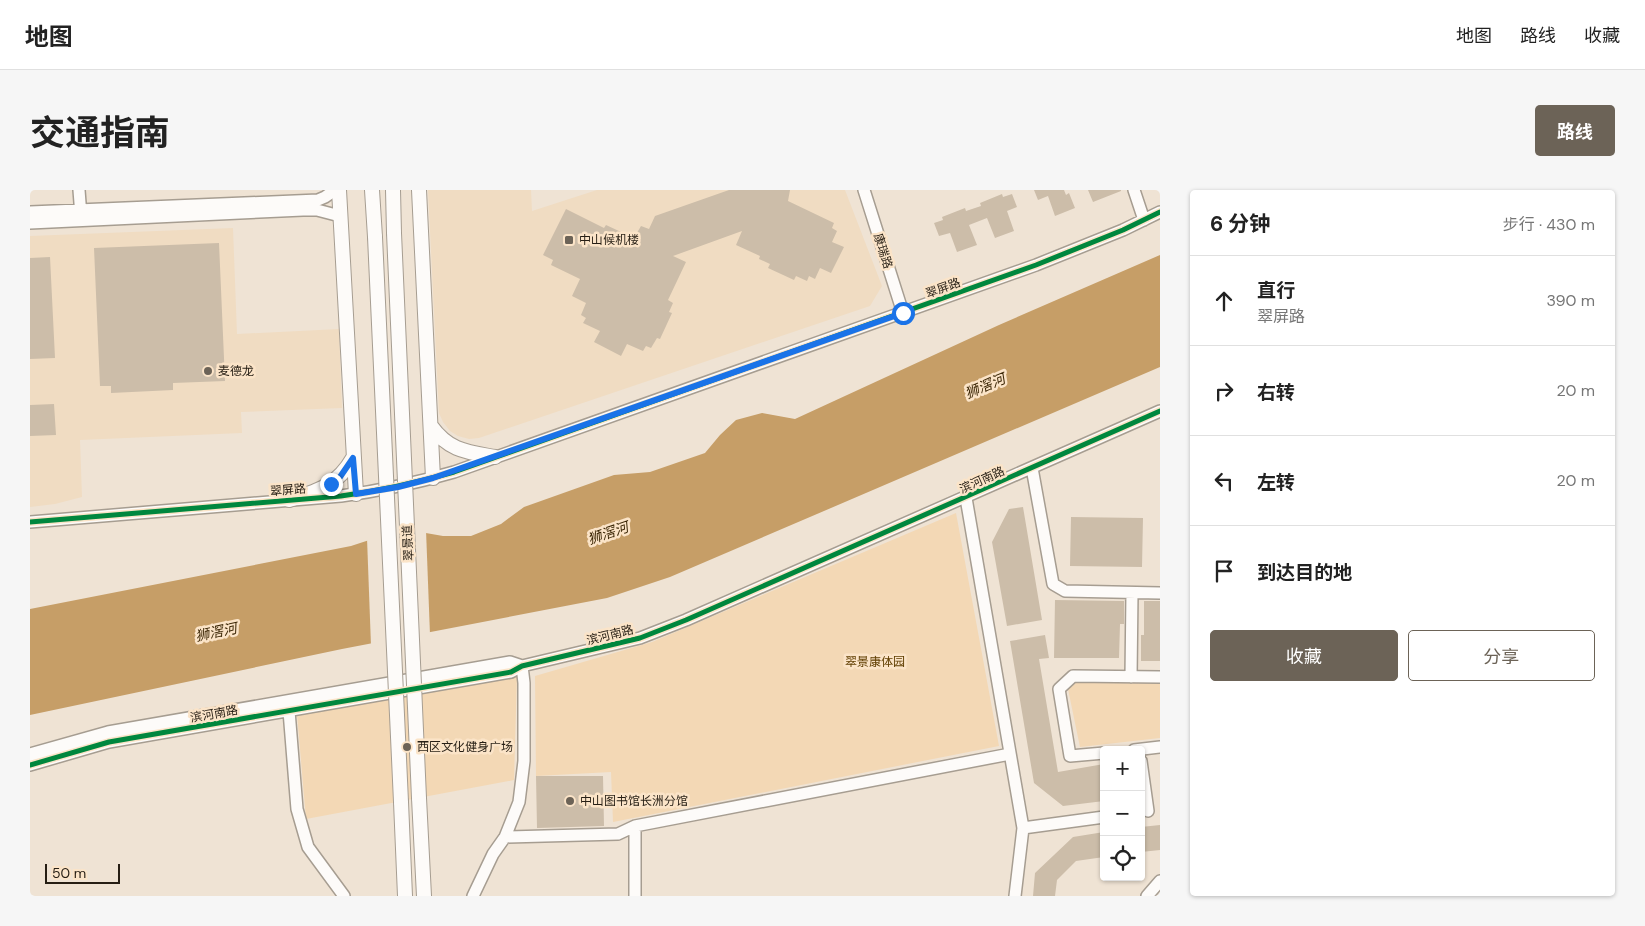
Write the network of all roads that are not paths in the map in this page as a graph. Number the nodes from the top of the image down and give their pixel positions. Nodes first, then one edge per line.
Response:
1 (80, 190) edge
2 (335, 190) edge
3 (339, 190) edge
4 (372, 190) edge
5 (392, 190) edge
6 (419, 190) edge
7 (864, 190) edge
8 (1134, 190) edge
9 (30, 212) edge
10 (1160, 212) edge
11 (81, 215) junction
12 (340, 216) junction
13 (1144, 220) junction
14 (30, 222) edge
15 (903, 313) junction
16 (1160, 411) edge
17 (431, 426) junction
18 (495, 457) junction
19 (353, 458) junction
20 (1032, 468) junction
21 (433, 478) junction
22 (356, 494) junction
23 (966, 498) junction
24 (289, 500) junction
25 (30, 522) edge
26 (1132, 593) junction
27 (1160, 593) edge
28 (522, 666) junction
29 (1132, 677) junction
30 (1160, 677) edge
31 (287, 706) junction
32 (1160, 747) edge
33 (1145, 749) edge
34 (1100, 753) edge
35 (30, 754) edge
36 (1010, 754) junction
37 (30, 765) edge
38 (1145, 783) edge
39 (1150, 811) edge
40 (1100, 818) edge
41 (635, 826) junction
42 (1023, 828) junction
43 (505, 837) junction
44 (1160, 881) edge
45 (344, 896) edge
46 (405, 896) edge
47 (424, 896) edge
48 (472, 896) edge
49 (635, 896) edge
50 (1015, 896) edge
51 (1147, 896) edge

1 - 11 street
2 - 11 street
3 - 12 main road
4 - 46 main road, bridge
5 - 47 main road, 翠景道, bridge
6 - 17 main road
7 - 15 street, 康瑞路
8 - 13 street
9 - 11 street
10 - 13 street, 翠屏路
11 - 12 street
11 - 14 street
12 - 19 main road
13 - 15 street, 翠屏路
15 - 18 street, 翠屏路
16 - 20 street, 滨河南路
17 - 18 main road
17 - 21 main road
18 - 21 street, 翠屏路
19 - 22 main road
19 - 24 main road
20 - 23 street, 滨河南路
20 - 26 street
21 - 22 street, 翠屏路
22 - 24 street, 翠屏路
23 - 28 street, 滨河南路
23 - 36 street
24 - 25 street, 翠屏路
26 - 27 street
26 - 29 street
28 - 31 street, 滨河南路
28 - 43 street
29 - 30 street
29 - 34 street
31 - 35 street, 滨河南路
31 - 37 street, 滨河南路
31 - 45 street
32 - 33 street
36 - 41 street
36 - 42 street
38 - 39 street
40 - 42 street
41 - 43 street
41 - 49 street
42 - 50 street
43 - 48 street
44 - 51 street

